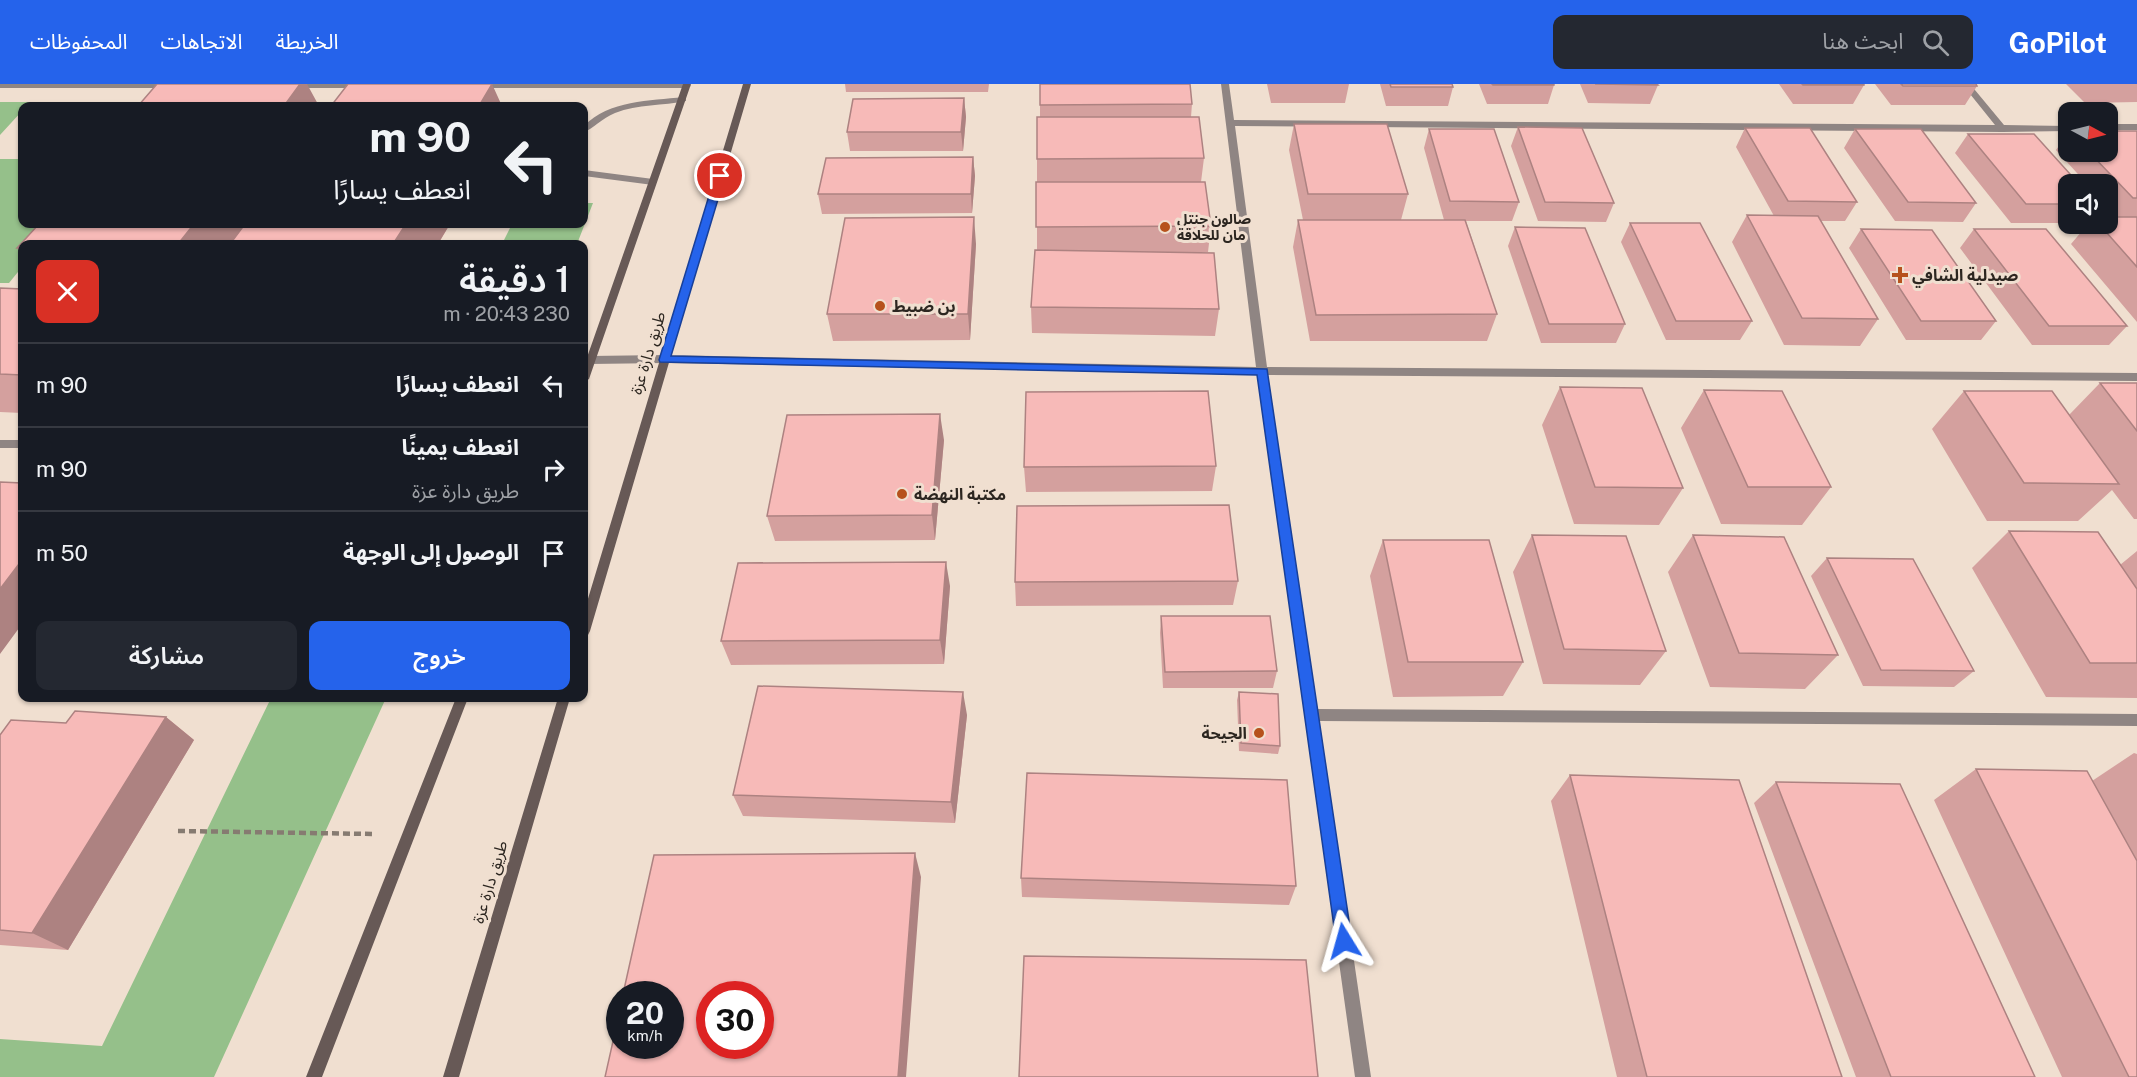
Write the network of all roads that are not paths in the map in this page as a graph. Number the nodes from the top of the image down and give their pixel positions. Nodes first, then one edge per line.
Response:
1 (747, 84) edge
2 (1225, 84) edge
3 (1966, 84) edge
4 (687, 85) edge
5 (0, 86) edge
6 (178, 86) edge
7 (284, 86) edge
8 (367, 86) edge
9 (474, 86) edge
10 (682, 99) junction
11 (1230, 123) junction
12 (588, 126) edge
13 (2118, 127) edge
14 (2137, 127) edge
15 (2058, 128) edge
16 (2003, 129) junction
17 (588, 174) edge
18 (653, 182) junction
19 (590, 360) junction
20 (664, 360) junction
21 (588, 366) edge
22 (1263, 371) junction
23 (2137, 377) edge
24 (0, 444) edge
25 (18, 444) edge
26 (588, 618) edge
27 (460, 702) edge
28 (563, 702) edge
29 (1313, 715) junction
30 (2137, 720) edge
31 (314, 1077) edge
32 (451, 1077) edge
33 (1363, 1077) edge

1 - 20 main road, طريق دارة عزة
2 - 11 street
3 - 16 street
4 - 9 street
4 - 10 main road
5 - 6 street
7 - 8 street
10 - 12 street
10 - 18 main road
11 - 16 street
11 - 22 street
13 - 14 street
15 - 16 street
17 - 18 street
18 - 19 main road
19 - 20 street
19 - 21 main road
20 - 22 street
20 - 26 main road, طريق دارة عزة
22 - 23 street
22 - 29 street
24 - 25 street
27 - 31 main road
28 - 32 main road, طريق دارة عزة
29 - 30 street
29 - 33 street

